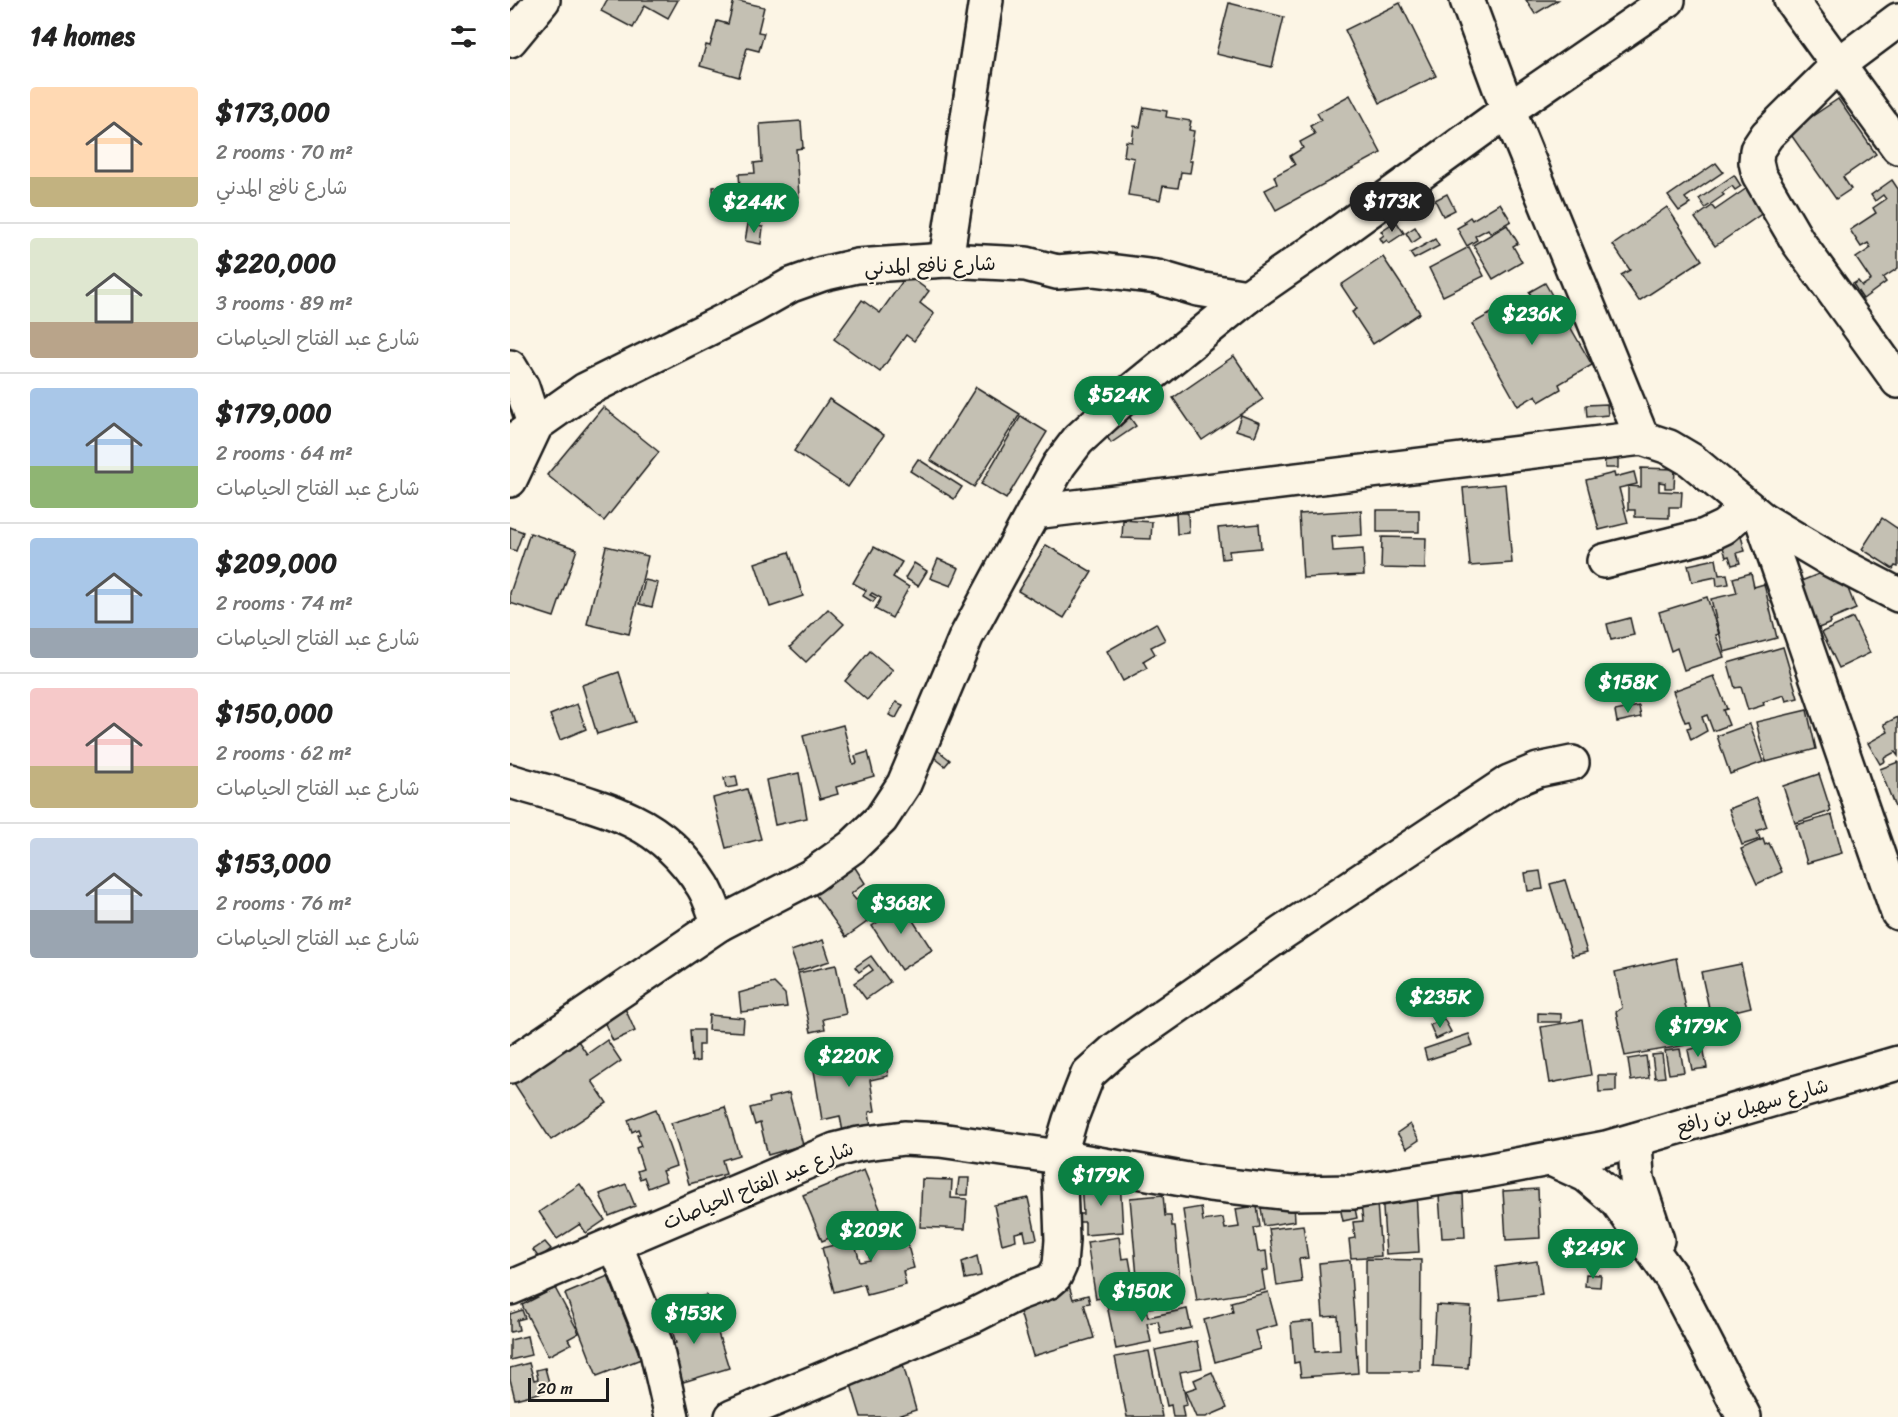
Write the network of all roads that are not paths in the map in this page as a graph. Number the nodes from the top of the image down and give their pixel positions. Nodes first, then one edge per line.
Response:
1 (543, 0) edge
2 (986, 0) edge
3 (1467, 0) edge
4 (1668, 0) edge
5 (1791, 0) edge
6 (1898, 20) edge
7 (510, 40) edge
8 (1839, 64) junction
9 (1508, 110) junction
10 (1898, 147) edge
11 (946, 260) junction
12 (1247, 297) junction
13 (510, 367) edge
14 (1898, 381) edge
15 (522, 435) edge
16 (1642, 438) junction
17 (510, 480) edge
18 (1034, 512) junction
19 (1754, 513) junction
20 (1604, 561) dead end
21 (1898, 595) edge
22 (1572, 763) dead end
23 (510, 781) edge
24 (1898, 913) edge
25 (719, 924) junction
26 (1898, 1063) edge
27 (510, 1066) edge
28 (1620, 1144) junction
29 (1059, 1157) junction
30 (1551, 1159) junction
31 (615, 1244) junction
32 (1672, 1278) junction
33 (510, 1288) edge
34 (672, 1417) edge
35 (732, 1417) edge
36 (1744, 1417) edge

1 - 7 street
2 - 11 street
3 - 9 street
4 - 9 street
5 - 8 street
6 - 8 street
8 - 10 street
8 - 14 street
9 - 12 street
9 - 16 street
11 - 12 street, شارع نافع المدني
11 - 15 street, شارع نافع المدني
12 - 18 street
13 - 15 street
15 - 17 street
16 - 18 street
16 - 19 street
18 - 25 street
19 - 20 street
19 - 21 street
19 - 24 street
22 - 29 street
23 - 25 street
25 - 27 street
26 - 28 street, شارع سهيل بن رافع
28 - 30 street, شارع عبد الفتاح الحياصات
28 - 32 street
29 - 30 street, شارع عبد الفتاح الحياصات
29 - 31 street, شارع عبد الفتاح الحياصات
29 - 35 street
30 - 32 street
31 - 33 street, شارع عبد الفتاح الحياصات
31 - 34 street
32 - 36 street

